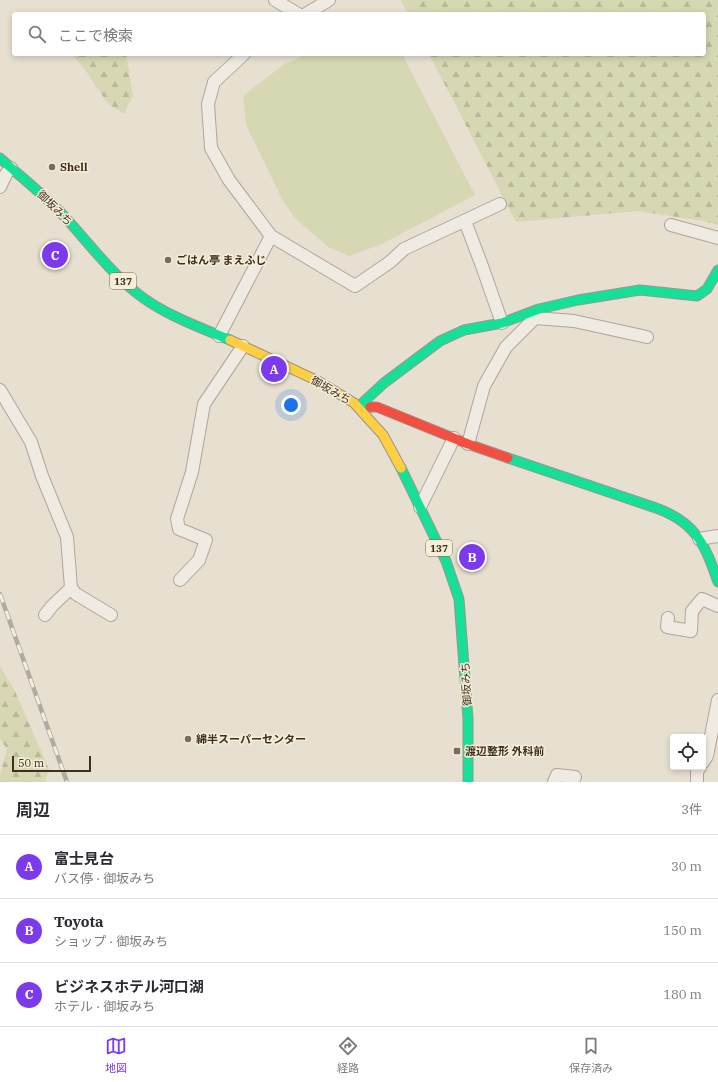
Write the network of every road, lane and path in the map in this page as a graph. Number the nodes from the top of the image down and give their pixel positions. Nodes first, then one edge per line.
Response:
1 (276, 0) edge
2 (330, 0) edge
3 (295, 12) edge
4 (309, 12) edge
5 (242, 56) edge
6 (0, 158) edge
7 (11, 168) junction
8 (0, 187) edge
9 (500, 204) dead end
10 (465, 221) junction
11 (671, 225) dead end
12 (271, 236) junction
13 (718, 238) edge
14 (718, 270) edge
15 (502, 323) junction
16 (219, 336) junction
17 (648, 337) dead end
18 (243, 346) junction
19 (0, 390) edge
20 (358, 406) junction
21 (454, 438) junction
22 (468, 444) junction
23 (420, 507) junction
24 (718, 536) edge
25 (699, 539) junction
26 (180, 580) dead end
27 (718, 582) edge
28 (70, 588) junction
29 (718, 606) edge
30 (45, 615) dead end
31 (111, 615) dead end
32 (668, 618) dead end
33 (718, 700) edge
34 (706, 758) edge
35 (698, 770) edge
36 (575, 777) dead end
37 (468, 782) edge
38 (554, 782) edge
39 (697, 782) edge

1 - 3 street
2 - 4 street
5 - 12 street
6 - 7 main road, 御坂みち / 137
7 - 8 street
7 - 16 main road, 御坂みち / 137
9 - 10 street
10 - 12 street
10 - 15 street
11 - 13 street
12 - 16 street
14 - 15 main road
15 - 20 main road
16 - 18 main road, 御坂みち / 137
17 - 22 street
18 - 20 main road, 御坂みち / 137
18 - 26 street
19 - 28 street
20 - 21 main road
20 - 23 main road, 御坂みち / 137
21 - 22 main road
21 - 23 street
22 - 25 main road
23 - 37 main road, 御坂みち / 137
24 - 25 street
25 - 27 main road
28 - 30 street
28 - 31 street
29 - 32 street
33 - 34 street
35 - 39 street
36 - 38 street

